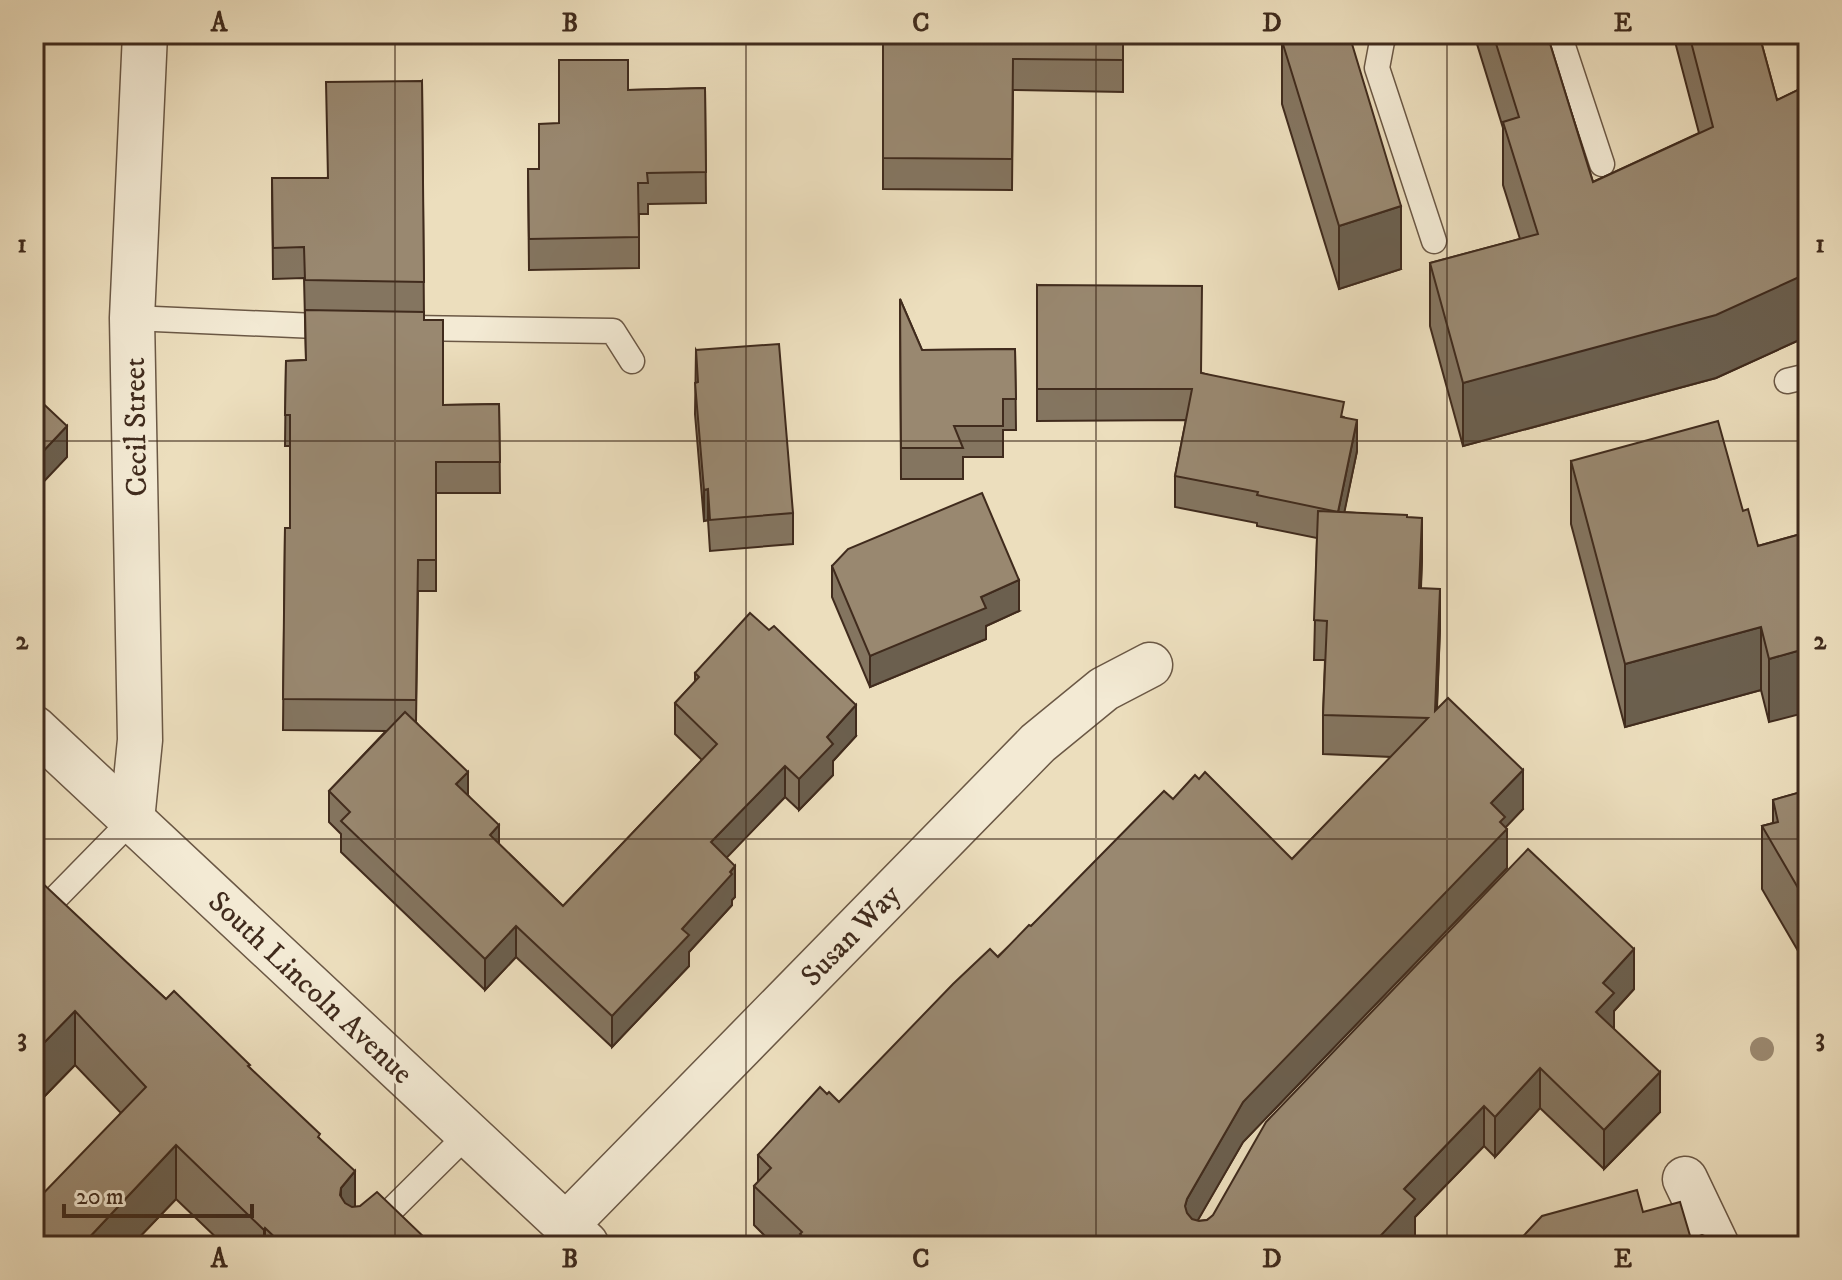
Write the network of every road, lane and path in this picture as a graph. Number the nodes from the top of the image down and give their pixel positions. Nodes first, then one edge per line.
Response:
1 (145, 34) edge
2 (1388, 34) edge
3 (1559, 34) edge
4 (1602, 164) dead end
5 (1434, 241) dead end
6 (132, 318) junction
7 (632, 361) dead end
8 (1150, 665) dead end
9 (34, 728) edge
10 (132, 820) junction
11 (34, 920) edge
12 (468, 1134) junction
13 (1685, 1179) dead end
14 (577, 1236) edge
15 (355, 1246) edge
16 (1717, 1246) edge

1 - 6 street, Cecil Street
2 - 5 lane
3 - 4 lane
6 - 7 lane
6 - 10 street, Cecil Street
8 - 14 street, Susan Way
9 - 10 street, South Lincoln Avenue
10 - 11 lane
10 - 12 street, South Lincoln Avenue
12 - 14 street, South Lincoln Avenue
12 - 15 lane
13 - 16 street

